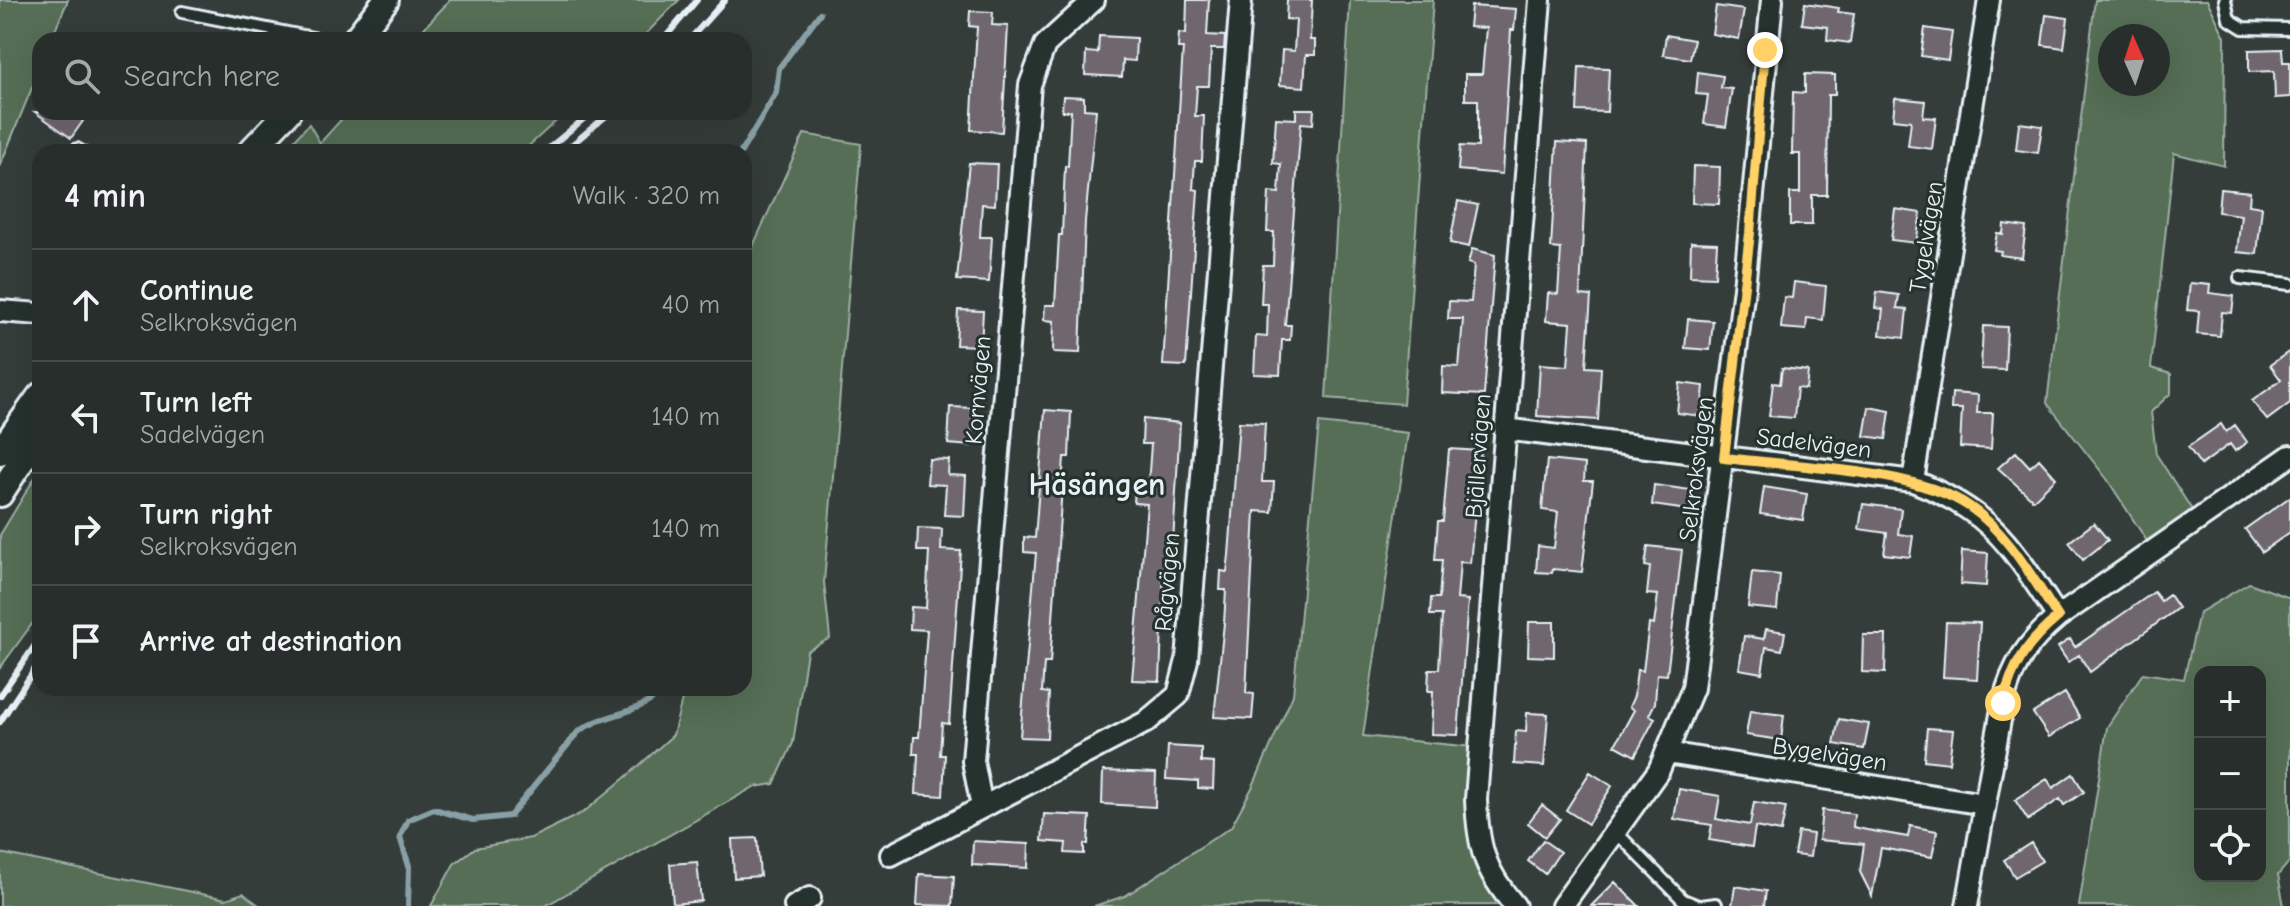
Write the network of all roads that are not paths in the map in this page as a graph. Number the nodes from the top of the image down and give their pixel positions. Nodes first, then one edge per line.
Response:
1 (386, 0) edge
2 (1094, 0) edge
3 (1241, 0) edge
4 (1540, 0) edge
5 (1772, 0) edge
6 (1989, 0) edge
7 (2225, 0) edge
8 (182, 12) dead end
9 (2290, 29) edge
10 (283, 32) edge
11 (361, 32) edge
12 (280, 120) edge
13 (258, 144) edge
14 (2240, 278) dead end
15 (2290, 284) edge
16 (0, 311) edge
17 (32, 313) edge
18 (32, 407) edge
19 (1505, 429) junction
20 (32, 444) edge
21 (0, 452) edge
22 (2290, 456) edge
23 (1724, 458) junction
24 (1913, 481) junction
25 (0, 494) edge
26 (2058, 617) junction
27 (1667, 753) junction
28 (1984, 804) junction
29 (982, 807) junction
30 (1615, 831) junction
31 (891, 855) dead end
32 (1716, 904) edge
33 (1515, 906) edge
34 (1562, 906) edge
35 (1699, 906) edge
36 (1967, 906) edge

1 - 11 street
2 - 29 street, Kornvägen
3 - 29 street, Rågvägen
4 - 19 street, Bjällervägen
5 - 23 street, Selkroksvägen
6 - 24 street, Tygelvägen
7 - 9 lane
8 - 10 lane
12 - 13 street
14 - 15 lane
16 - 17 street
18 - 21 street
19 - 23 street, Sadelvägen
19 - 33 street, Bjällervägen
20 - 25 street
22 - 26 street
23 - 24 street, Sadelvägen
23 - 27 street, Selkroksvägen
24 - 26 street, Sadelvägen
26 - 28 street
27 - 28 street, Bygelvägen
27 - 30 street, Selkroksvägen
28 - 36 street
29 - 31 street, Rågvägen
30 - 34 street, Selkroksvägen
30 - 35 lane
32 - 35 lane

